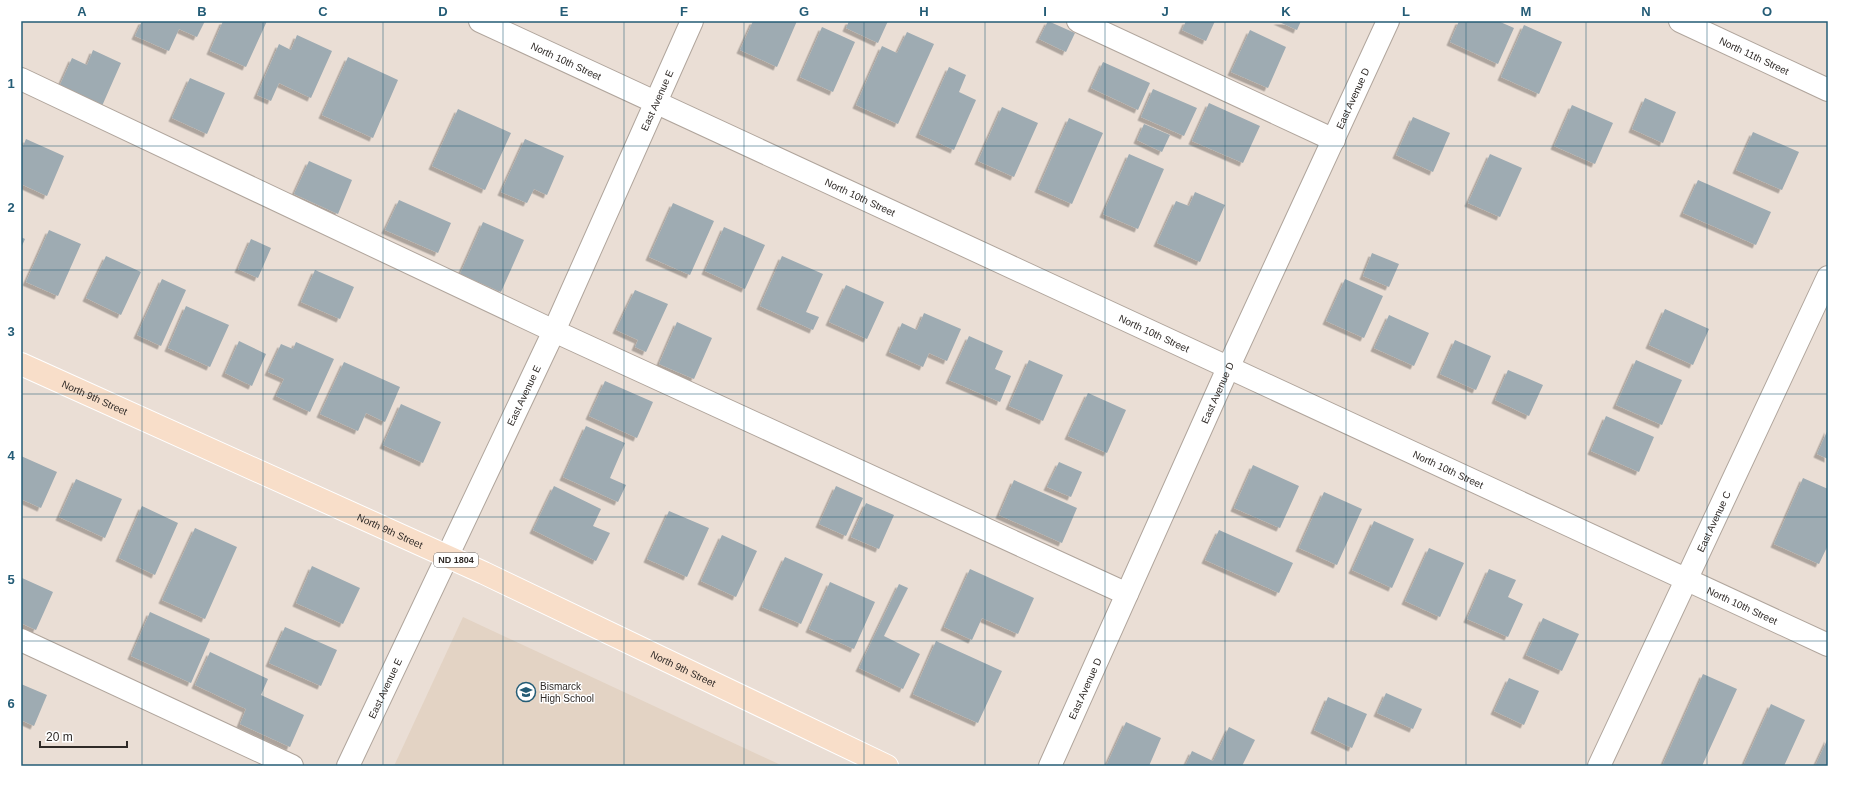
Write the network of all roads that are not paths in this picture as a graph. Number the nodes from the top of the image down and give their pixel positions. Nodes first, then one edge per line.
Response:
1 (480, 21) edge
2 (692, 21) edge
3 (1078, 21) edge
4 (1388, 21) edge
5 (1680, 21) edge
6 (21, 79) edge
7 (1828, 90) edge
8 (655, 103) junction
9 (1334, 140) junction
10 (1828, 277) edge
11 (554, 331) junction
12 (21, 364) edge
13 (1229, 366) junction
14 (446, 556) junction
15 (1687, 579) junction
16 (1127, 594) junction
17 (21, 640) edge
18 (1828, 644) edge
19 (292, 766) edge
20 (348, 766) edge
21 (887, 766) edge
22 (1050, 766) edge
23 (1599, 766) edge

1 - 8 street, North 10th Street
2 - 8 street, East Avenue E
3 - 9 street
4 - 9 street, East Avenue D
5 - 7 street, North 11th Street
6 - 11 street
8 - 11 street, East Avenue E
8 - 13 street, North 10th Street
9 - 13 street, East Avenue D
10 - 15 street, East Avenue C
11 - 14 street, East Avenue E
11 - 16 street
12 - 14 main road, North 9th Street / ND 1804
13 - 15 street, North 10th Street
13 - 16 street, East Avenue D
14 - 20 street, East Avenue E
14 - 21 main road, North 9th Street / ND 1804
15 - 18 street, North 10th Street
15 - 23 street, East Avenue C
16 - 22 street, East Avenue D
17 - 19 street

